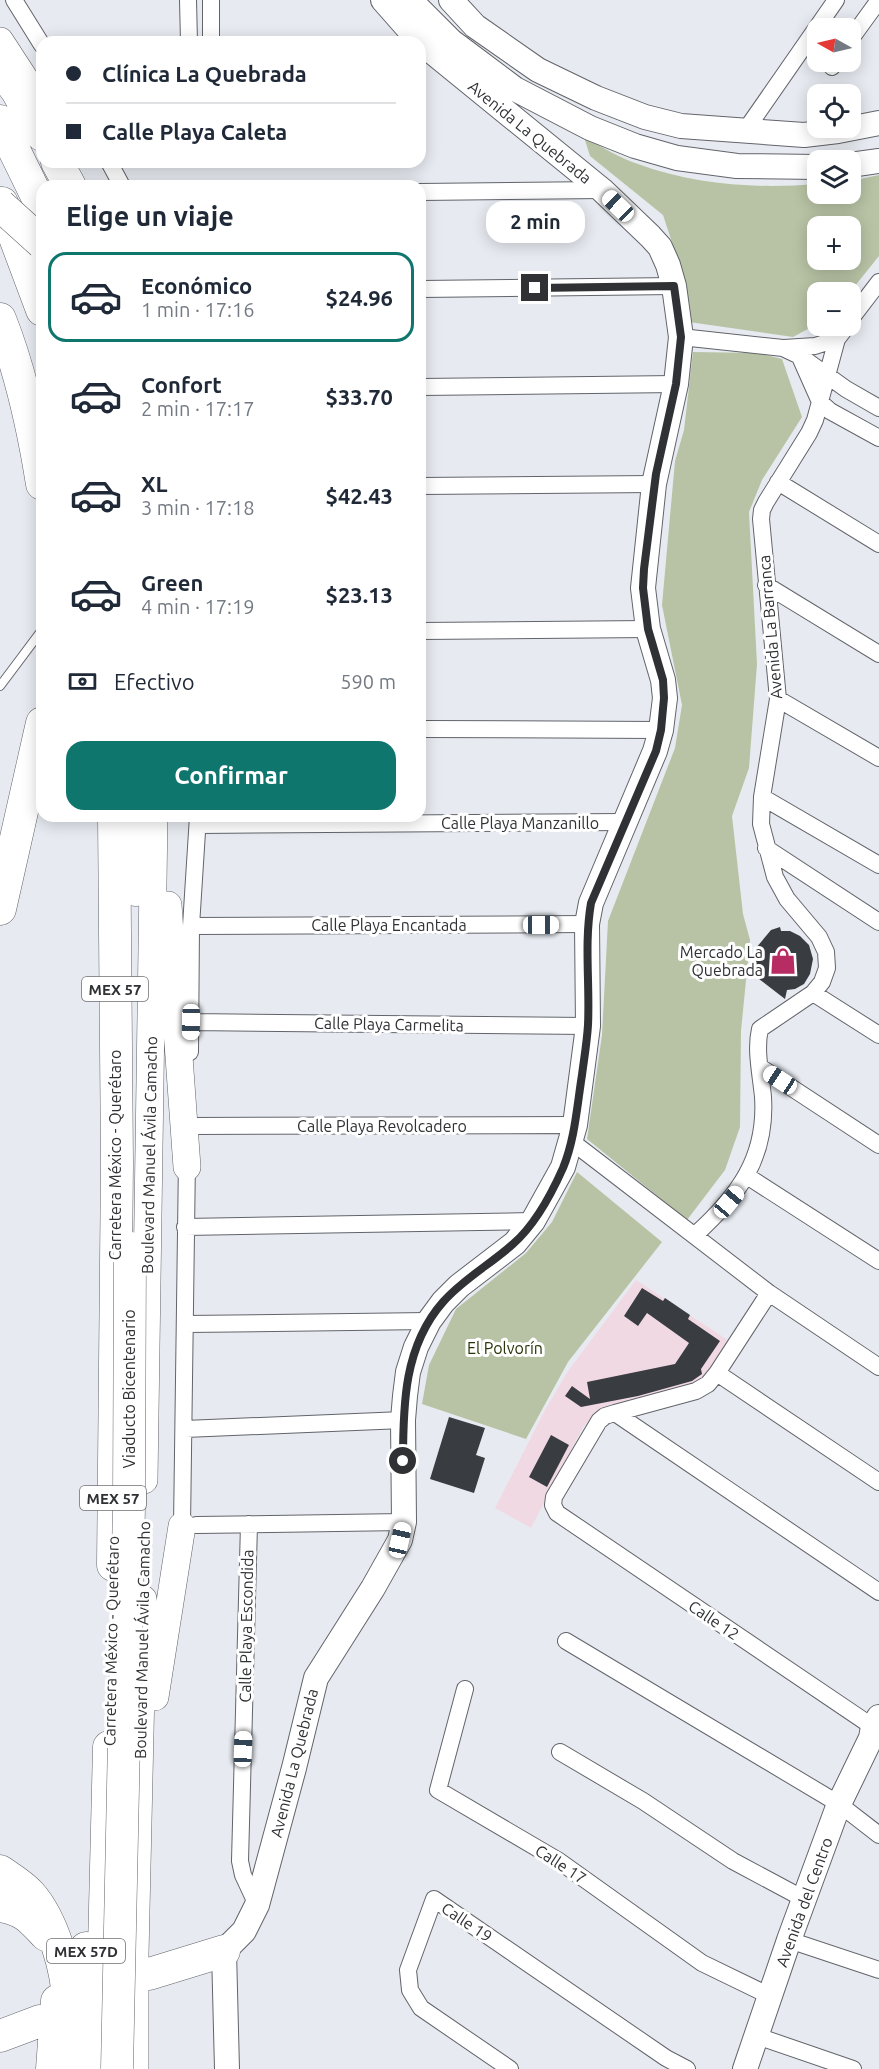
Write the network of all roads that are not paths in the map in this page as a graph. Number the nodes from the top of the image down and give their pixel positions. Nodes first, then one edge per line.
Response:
1 (14, 0) edge
2 (188, 0) edge
3 (211, 0) edge
4 (383, 0) edge
5 (410, 0) edge
6 (451, 0) edge
7 (836, 0) edge
8 (879, 0) edge
9 (861, 25) edge
10 (36, 36) edge
11 (189, 36) edge
12 (211, 36) edge
13 (414, 36) edge
14 (0, 41) edge
15 (451, 41) junction
16 (426, 43) edge
17 (426, 48) edge
18 (0, 68) edge
19 (36, 99) edge
20 (0, 121) edge
21 (879, 123) edge
22 (36, 124) edge
23 (745, 131) junction
24 (879, 161) edge
25 (861, 163) edge
26 (807, 167) edge
27 (603, 190) junction
28 (426, 192) edge
29 (36, 195) edge
30 (0, 200) edge
31 (0, 205) edge
32 (36, 238) edge
33 (674, 286) junction
34 (426, 289) edge
35 (877, 289) edge
36 (36, 294) edge
37 (861, 307) edge
38 (0, 319) edge
39 (834, 336) edge
40 (841, 336) edge
41 (681, 337) junction
42 (783, 348) junction
43 (800, 356) junction
44 (827, 375) junction
45 (676, 384) junction
46 (426, 387) edge
47 (820, 402) junction
48 (879, 408) edge
49 (879, 438) edge
50 (36, 450) edge
51 (778, 482) junction
52 (654, 484) junction
53 (426, 486) edge
54 (879, 544) edge
55 (766, 585) junction
56 (648, 629) junction
57 (426, 632) edge
58 (36, 638) edge
59 (879, 654) edge
60 (0, 686) edge
61 (778, 699) junction
62 (426, 729) edge
63 (661, 730) junction
64 (36, 750) edge
65 (879, 758) edge
66 (762, 797) junction
67 (114, 822) edge
68 (136, 822) edge
69 (137, 822) edge
70 (155, 822) edge
71 (156, 822) edge
72 (198, 822) edge
73 (426, 822) edge
74 (626, 822) junction
75 (766, 848) junction
76 (879, 865) edge
77 (0, 909) edge
78 (879, 922) edge
79 (587, 924) junction
80 (191, 927) junction
81 (115, 955) junction
82 (813, 993) junction
83 (191, 1022) junction
84 (588, 1026) junction
85 (879, 1035) edge
86 (760, 1067) junction
87 (189, 1126) junction
88 (573, 1133) junction
89 (879, 1146) edge
90 (186, 1167) junction
91 (747, 1176) junction
92 (533, 1221) junction
93 (185, 1227) junction
94 (694, 1235) junction
95 (879, 1261) edge
96 (769, 1293) junction
97 (429, 1321) junction
98 (186, 1324) junction
99 (879, 1367) edge
100 (717, 1372) junction
101 (615, 1413) junction
102 (403, 1420) junction
103 (185, 1429) junction
104 (879, 1482) edge
105 (404, 1522) junction
106 (249, 1524) junction
107 (189, 1525) junction
108 (879, 1592) edge
109 (566, 1641) dead end
110 (465, 1689) dead end
111 (876, 1730) edge
112 (560, 1752) dead end
113 (140, 1790) junction
114 (839, 1804) junction
115 (106, 1833) junction
116 (879, 1835) edge
117 (2, 1889) edge
118 (804, 1899) junction
119 (257, 1905) junction
120 (789, 1940) junction
121 (57, 1947) junction
122 (224, 1951) junction
123 (879, 1971) edge
124 (149, 1974) dead end
125 (770, 1996) junction
126 (40, 2021) dead end
127 (0, 2036) edge
128 (757, 2036) junction
129 (52, 2069) edge
130 (63, 2069) edge
131 (75, 2069) edge
132 (101, 2069) edge
133 (117, 2069) edge
134 (135, 2069) edge
135 (227, 2069) edge
136 (510, 2069) edge
137 (687, 2069) edge
138 (745, 2069) edge
139 (853, 2069) edge

1 - 10 street
2 - 11 street
3 - 12 street
4 - 13 street, Avenida La Quebrada
5 - 15 street
6 - 23 street
7 - 23 street
8 - 9 street
14 - 19 main road
15 - 16 street
15 - 26 street
17 - 27 street, Avenida La Quebrada
18 - 22 highway
20 - 29 highway
21 - 23 street
24 - 25 street
27 - 28 street
27 - 33 street, Avenida La Quebrada
30 - 36 highway
31 - 32 highway, bridge
33 - 34 street
33 - 41 street, Avenida La Quebrada
35 - 37 street
38 - 50 highway
39 - 42 street
40 - 44 street, Avenida La Barranca
41 - 42 street
41 - 45 street, Avenida La Quebrada
42 - 43 street
43 - 44 street
43 - 47 street
44 - 47 street, Avenida La Barranca
44 - 48 street
45 - 46 street
45 - 52 street, Avenida La Quebrada
47 - 49 street
47 - 51 street, Avenida La Barranca
51 - 54 street
51 - 55 street, Avenida La Barranca
52 - 53 street
52 - 56 street, Avenida La Quebrada
55 - 59 street
55 - 61 street, Avenida La Barranca
56 - 57 street
56 - 63 street, Avenida La Quebrada
58 - 60 lane
61 - 65 street
61 - 66 street, Avenida La Barranca
62 - 63 street
63 - 74 street, Avenida La Quebrada
64 - 77 highway
66 - 75 street, Avenida La Barranca
66 - 76 street
67 - 81 highway, Carretera México - Querétaro / MEX 57
68 - 81 highway
69 - 133 highway, Viaducto Bicentenario, bridge
70 - 113 main road, Boulevard Manuel Ávila Camacho
71 - 90 main road
72 - 80 street
73 - 74 street, Calle Playa Manzanillo
74 - 79 street, Avenida La Quebrada
75 - 78 street
75 - 82 street, Avenida La Barranca
79 - 80 street, Calle Playa Encantada
79 - 84 street, Avenida La Quebrada
80 - 83 street
81 - 115 highway, Carretera México - Querétaro / MEX 57
82 - 85 street
82 - 86 street, Avenida La Barranca
83 - 84 street, Calle Playa Carmelita
83 - 87 street
84 - 88 street, Avenida La Quebrada
86 - 89 street
86 - 91 street, Avenida La Barranca
87 - 88 street, Calle Playa Revolcadero
87 - 90 street
88 - 92 street, Avenida La Quebrada
88 - 94 street
90 - 93 street
91 - 94 street, Avenida La Barranca
91 - 95 street
92 - 93 street
92 - 97 street, Avenida La Quebrada
93 - 98 street
94 - 96 street
96 - 99 street
96 - 100 street
97 - 98 street
97 - 102 street, Avenida La Quebrada
98 - 103 street
100 - 101 street
100 - 104 street
101 - 108 street
101 - 111 street, Calle 12
102 - 103 street
102 - 105 street, Avenida La Quebrada
103 - 107 street
105 - 106 street
105 - 119 street, Avenida La Quebrada
106 - 107 street
106 - 119 street, Calle Playa Escondida
107 - 113 main road
109 - 114 street
110 - 125 street, Calle 17
111 - 114 street, Avenida del Centro
112 - 118 street
113 - 134 main road, Boulevard Manuel Ávila Camacho
114 - 116 street
114 - 118 street, Avenida del Centro
115 - 131 highway, MEX 57D
115 - 132 highway, Carretera México - Querétaro / MEX 57
117 - 121 highway
118 - 120 street, Avenida del Centro
119 - 122 street, Avenida La Quebrada
120 - 123 street
120 - 125 street, Avenida del Centro
121 - 129 highway
121 - 130 highway
122 - 124 highway
122 - 135 street
125 - 128 street, Avenida del Centro
126 - 127 highway
128 - 138 street, Avenida del Centro
128 - 139 street
136 - 137 street, Calle 19

